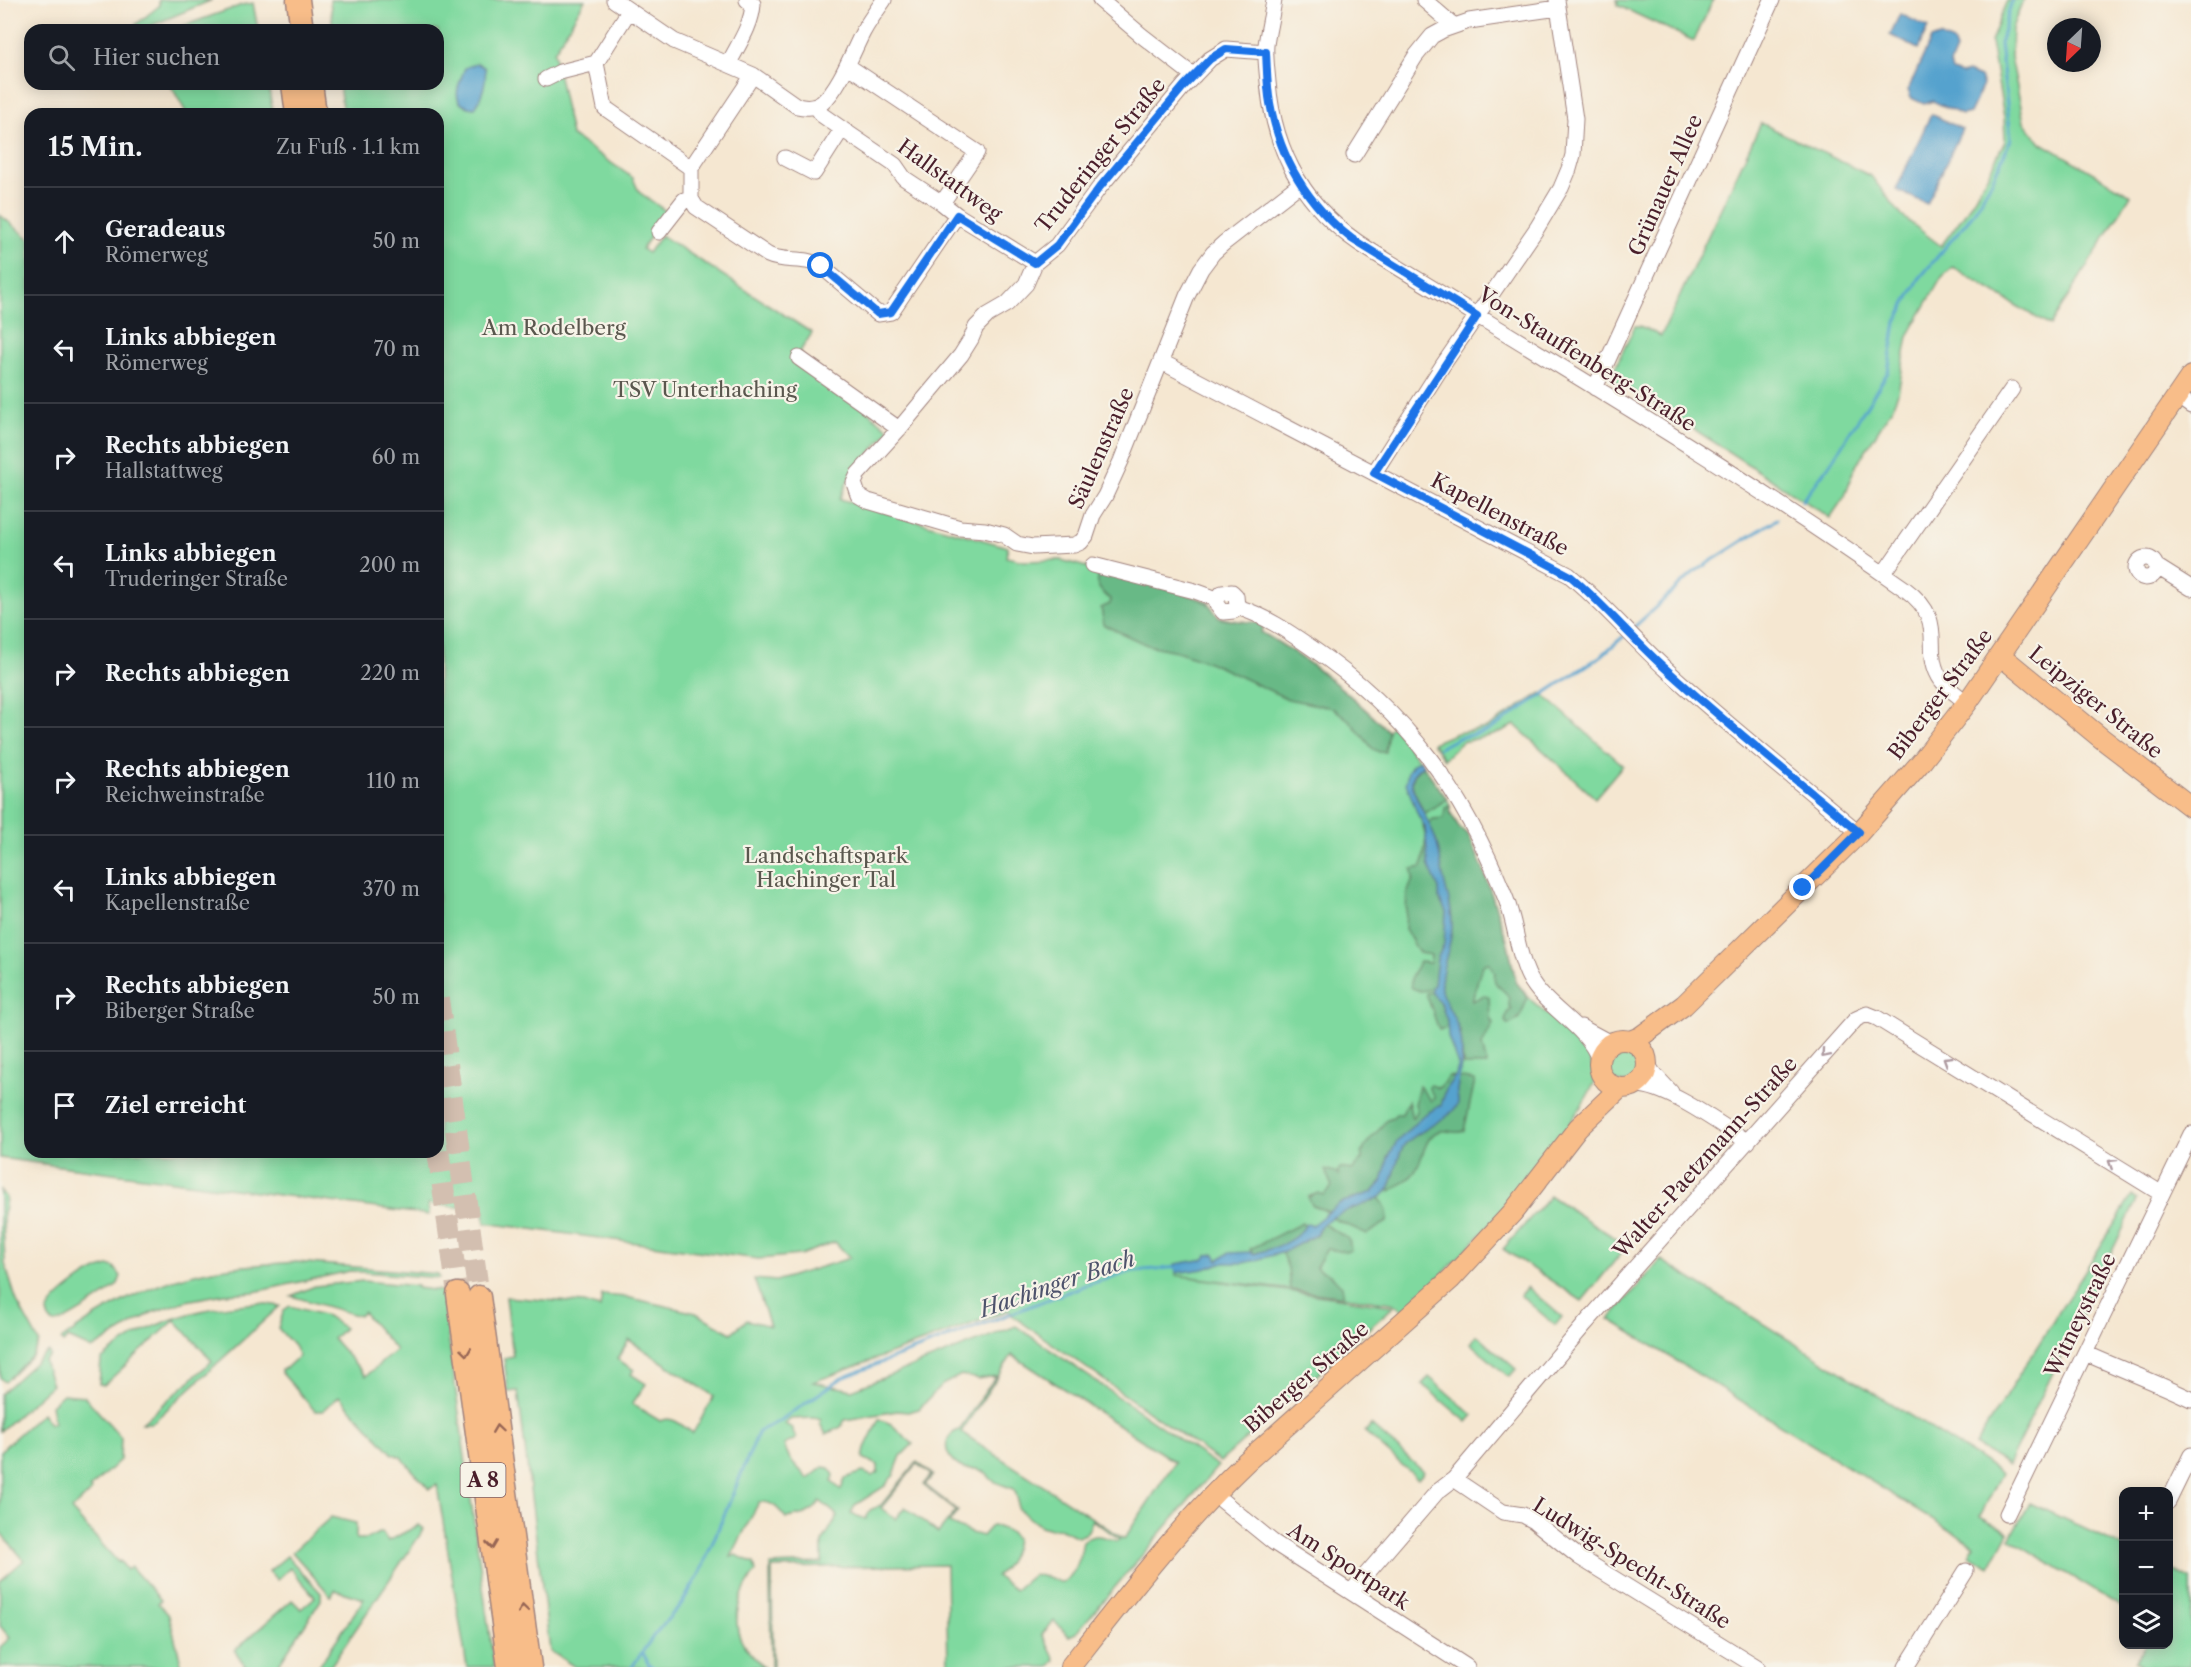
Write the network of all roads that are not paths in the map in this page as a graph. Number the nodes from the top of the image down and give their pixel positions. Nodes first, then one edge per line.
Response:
1 (614, 0) edge
2 (747, 0) edge
3 (884, 0) edge
4 (1100, 0) edge
5 (1274, 0) edge
6 (1424, 0) edge
7 (1772, 0) edge
8 (291, 2) edge
9 (1558, 4) edge
10 (629, 11) junction
11 (288, 24) edge
12 (300, 24) edge
13 (1454, 26) junction
14 (1266, 52) junction
15 (596, 63) junction
16 (729, 63) junction
17 (848, 66) junction
18 (753, 75) junction
19 (1194, 76) junction
20 (546, 79) dead end
21 (294, 90) edge
22 (312, 90) edge
23 (816, 106) junction
24 (296, 108) edge
25 (314, 108) edge
26 (842, 129) junction
27 (1354, 155) dead end
28 (785, 158) dead end
29 (691, 168) junction
30 (1300, 184) junction
31 (691, 198) junction
32 (942, 203) junction
33 (957, 215) junction
34 (658, 232) dead end
35 (1035, 263) junction
36 (1477, 316) junction
37 (799, 358) dead end
38 (1162, 362) junction
39 (2191, 376) edge
40 (1595, 388) junction
41 (2012, 389) dead end
42 (2184, 401) edge
43 (899, 429) junction
44 (1374, 473) junction
45 (855, 488) joint
46 (1093, 565) dead end
47 (2156, 567) dead end
48 (1884, 573) junction
49 (2191, 588) edge
50 (2000, 655) junction
51 (1967, 703) junction
52 (2191, 807) edge
53 (1859, 832) junction
54 (1684, 1005) junction
55 (1570, 1022) junction
56 (1622, 1041) junction
57 (1648, 1061) junction
58 (1601, 1068) junction
59 (1628, 1087) junction
60 (1678, 1099) junction
61 (1578, 1128) junction
62 (2191, 1134) edge
63 (1753, 1136) junction
64 (2162, 1194) junction
65 (2085, 1353) junction
66 (2191, 1399) edge
67 (2191, 1455) edge
68 (1454, 1479) junction
69 (2173, 1493) edge
70 (1214, 1494) junction
71 (2007, 1514) dead end
72 (1966, 1571) dead end
73 (1351, 1592) junction
74 (509, 1667) edge
75 (530, 1667) edge
76 (1070, 1667) edge
77 (1467, 1667) edge
78 (1757, 1667) edge
79 (1906, 1667) edge

1 - 10 street
2 - 16 street
3 - 17 street
4 - 19 street
5 - 14 street, Von-Stauffenberg-Straße
6 - 13 street
7 - 40 street, Grünauer Allee
8 - 11 highway
8 - 12 highway
9 - 13 street
9 - 36 street
10 - 15 street
10 - 16 street
13 - 27 street
14 - 19 street, Truderinger Straße
14 - 30 street, Von-Stauffenberg-Straße
15 - 20 street
15 - 29 street
16 - 18 street
17 - 23 street
17 - 32 street
18 - 23 street
18 - 29 street
19 - 35 street, Truderinger Straße
21 - 24 highway
22 - 25 highway
23 - 26 street, Hallstattweg
26 - 28 street
26 - 32 street, Hallstattweg
29 - 31 street
30 - 36 street, Von-Stauffenberg-Straße
30 - 38 street, Säulenstraße
31 - 33 street
31 - 34 street
32 - 33 street, Hallstattweg
33 - 35 street, Hallstattweg
35 - 43 street, Truderinger Straße
36 - 40 street, Von-Stauffenberg-Straße
36 - 44 street
37 - 43 street
38 - 44 street, Kapellenstraße
38 - 45 street, Säulenstraße
39 - 42 main road, Biberger Straße
40 - 48 street, Von-Stauffenberg-Straße
41 - 48 street
42 - 50 main road, Biberger Straße
43 - 45 street, Truderinger Straße
44 - 53 street, Kapellenstraße
46 - 55 street
47 - 49 street
48 - 51 street, Von-Stauffenberg-Straße
50 - 51 main road, Biberger Straße
50 - 52 main road, Leipziger Straße
51 - 53 main road, Biberger Straße
53 - 54 main road, Biberger Straße
54 - 56 main road, Biberger Straße
54 - 57 main road, Biberger Straße
55 - 56 street
55 - 58 street
56 - 57 main road
56 - 58 main road
57 - 59 main road
57 - 60 street
58 - 59 main road
58 - 61 main road, Biberger Straße
59 - 60 street
59 - 61 main road, Biberger Straße
60 - 63 street
61 - 70 main road, Biberger Straße
62 - 64 street, Witneystraße
64 -> 63 street, Walter-Paetzmann-Straße
63 - 68 street, Walter-Paetzmann-Straße
64 - 65 street, Witneystraße
65 - 66 street
65 - 71 street, Witneystraße
67 - 69 street
68 - 73 street, Walter-Paetzmann-Straße
68 - 78 street, Ludwig-Specht-Straße
70 - 73 street, Am Sportpark
70 - 76 main road, Biberger Straße
72 - 79 street
73 - 77 street, Am Sportpark
75 -> 74 highway, A 8

